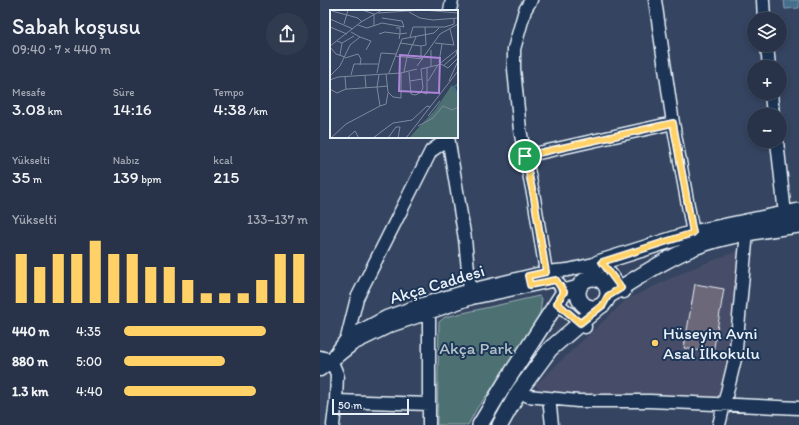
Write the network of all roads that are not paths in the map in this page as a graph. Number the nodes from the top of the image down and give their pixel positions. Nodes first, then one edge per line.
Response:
1 (452, 0) edge
2 (531, 0) edge
3 (655, 0) edge
4 (763, 0) edge
5 (450, 10) edge
6 (764, 12) edge
7 (673, 123) junction
8 (448, 138) edge
9 (778, 148) edge
10 (525, 156) junction
11 (792, 212) edge
12 (799, 225) edge
13 (747, 232) junction
14 (693, 233) junction
15 (600, 262) junction
16 (546, 272) junction
17 (530, 281) junction
18 (584, 283) junction
19 (623, 290) junction
20 (471, 294) junction
21 (560, 297) junction
22 (603, 302) junction
23 (429, 313) junction
24 (583, 325) junction
25 (347, 338) junction
26 (326, 359) edge
27 (320, 370) edge
28 (519, 391) junction
29 (549, 398) junction
30 (336, 401) junction
31 (429, 404) junction
32 (724, 406) junction
33 (799, 408) edge
34 (333, 425) edge
35 (429, 425) edge
36 (480, 425) edge
37 (500, 425) edge
38 (552, 425) edge
39 (719, 425) edge

1 - 5 street
2 - 10 street
3 - 7 street
4 - 6 street
7 - 10 street
7 - 14 street
8 - 20 street
8 - 25 street
9 - 11 street
10 - 16 street
11 - 14 main road
12 - 13 main road
13 - 19 main road
13 - 32 street
14 - 15 main road
15 - 16 street, Akça Caddesi
15 - 18 main road
15 - 19 street
16 - 17 street, Akça Caddesi
17 - 20 street, Akça Caddesi
17 - 21 street
18 - 21 main road
18 - 22 main road
18 - 22 main road
19 - 22 main road
20 - 23 street, Akça Caddesi
20 - 25 street, Akça Caddesi
21 - 24 street
21 - 36 main road
22 - 24 main road
23 - 26 street, Akça Caddesi
23 - 31 street
24 - 28 main road
25 - 26 street, Akça Caddesi
26 - 27 street, Akça Caddesi
26 - 30 street
28 - 29 street
28 - 37 main road
29 - 32 street
29 - 38 street
30 - 31 street
30 - 34 street
31 - 35 street
32 - 33 street
32 - 39 street

